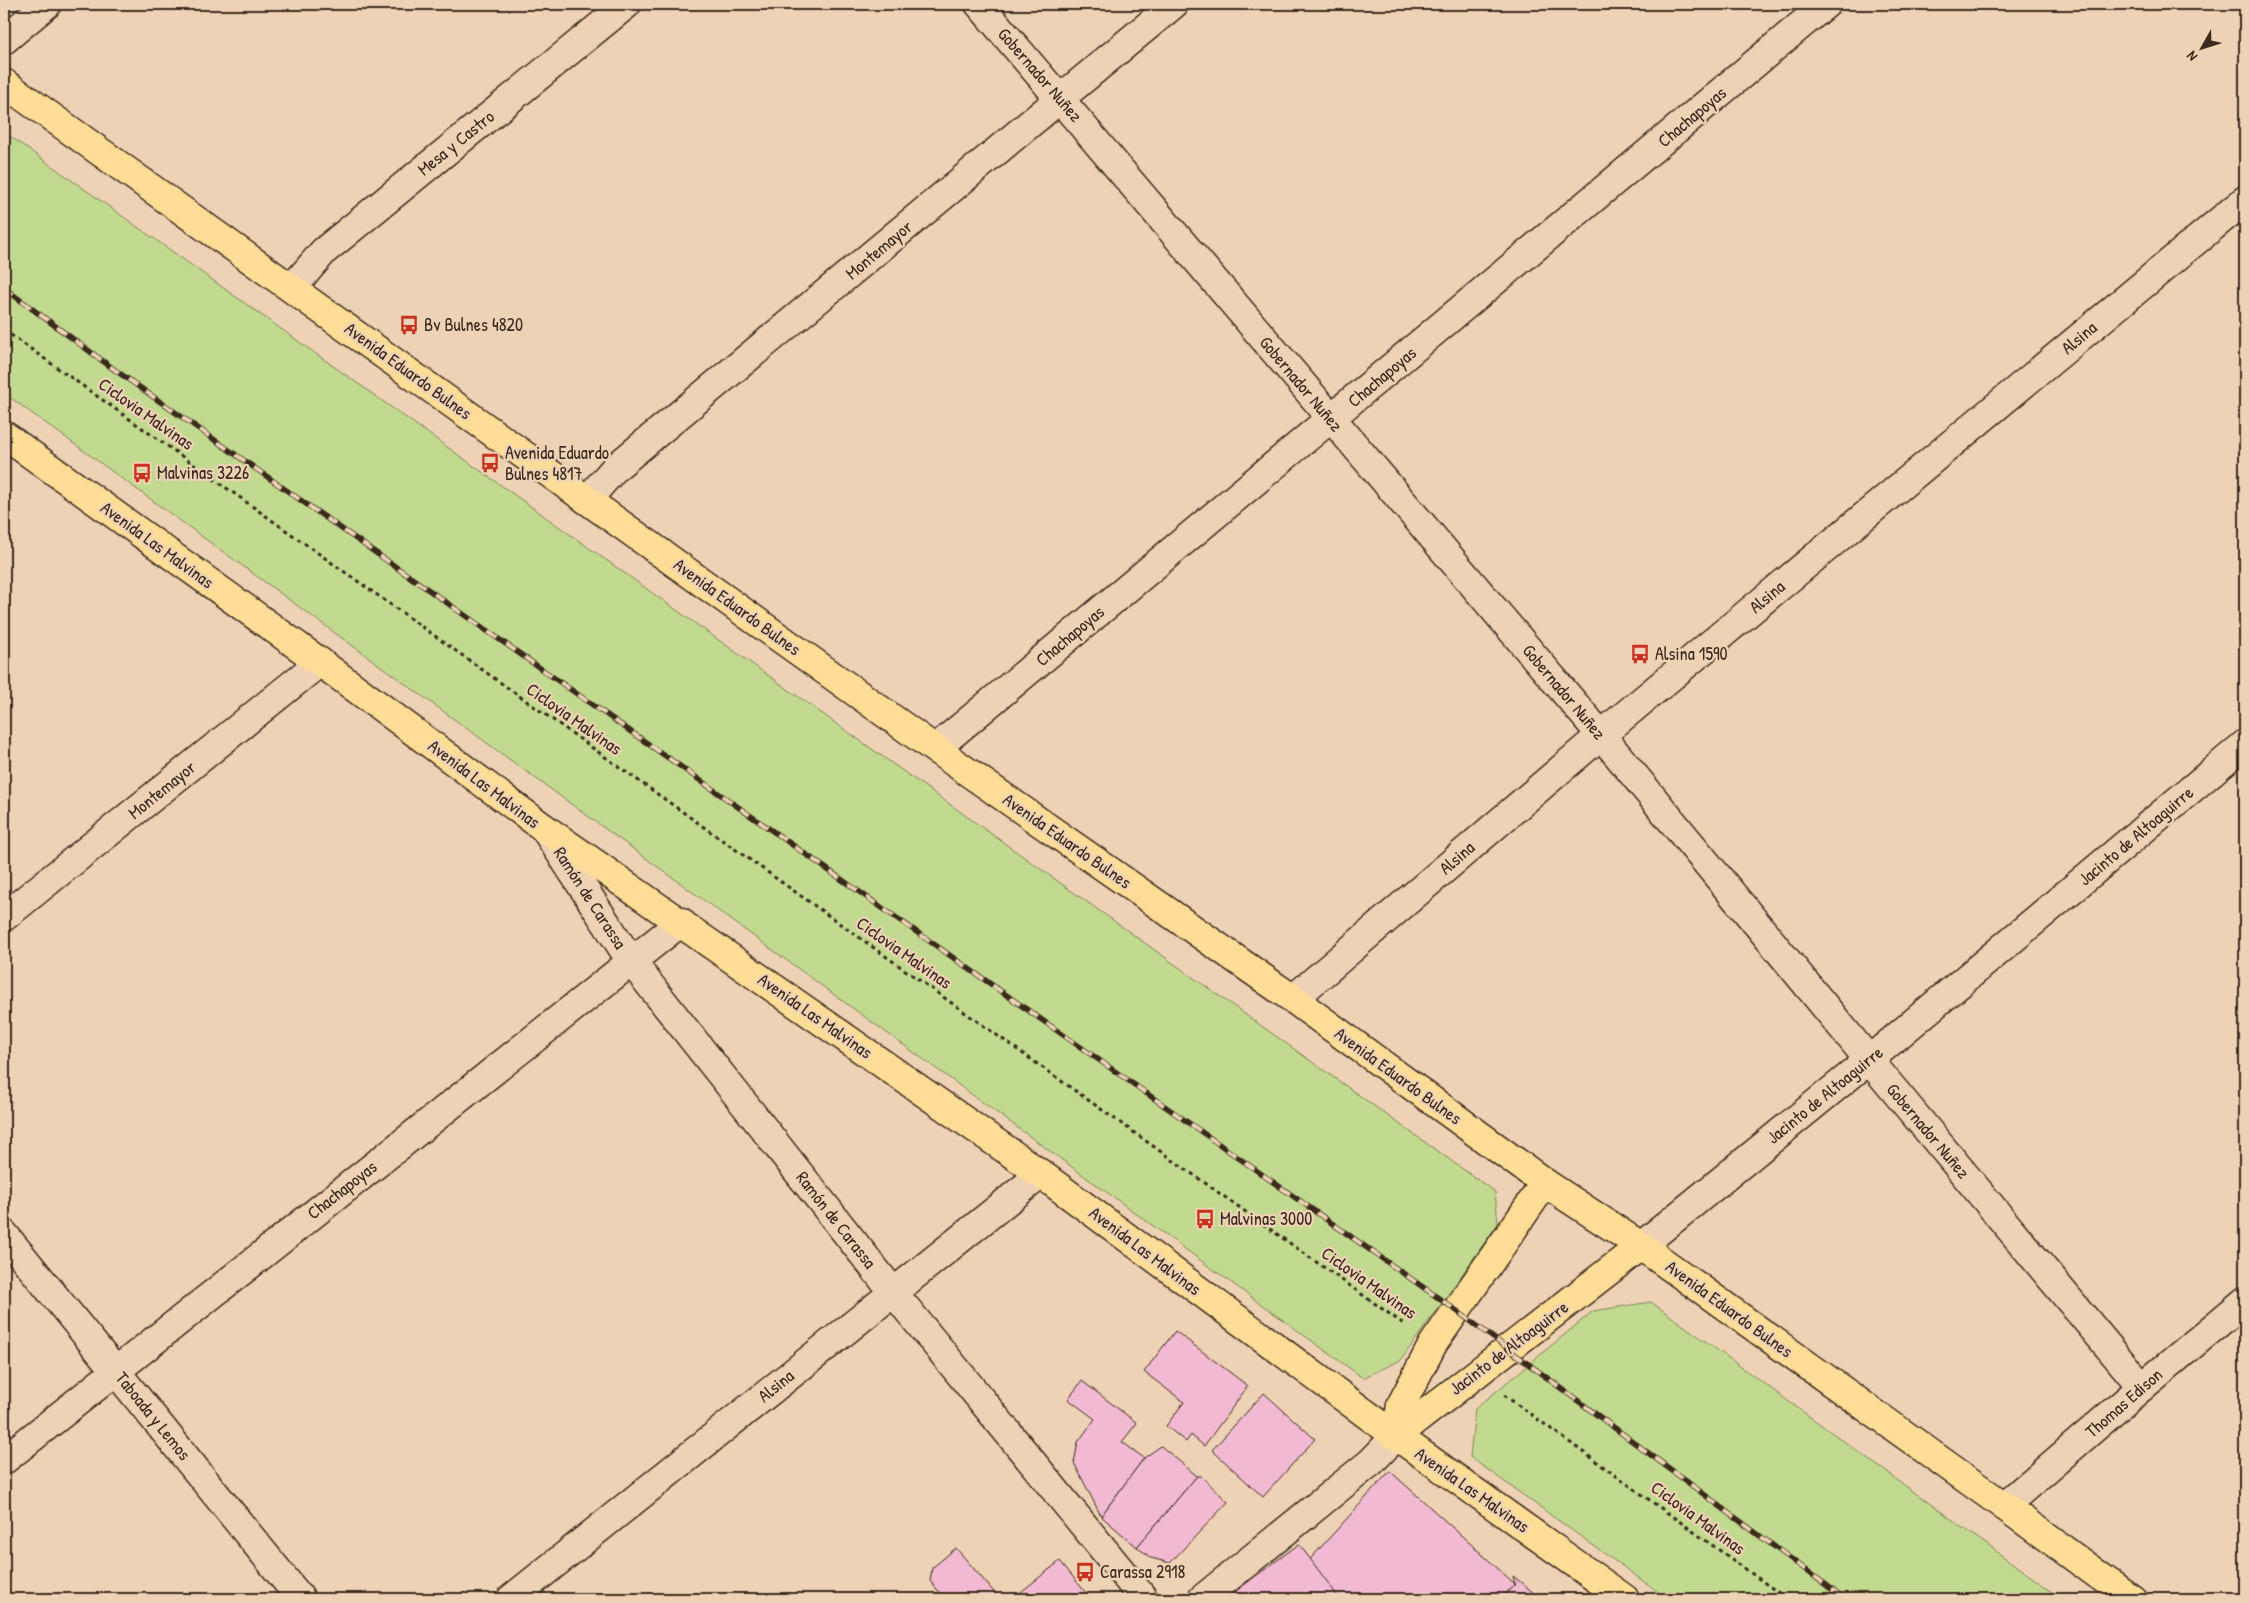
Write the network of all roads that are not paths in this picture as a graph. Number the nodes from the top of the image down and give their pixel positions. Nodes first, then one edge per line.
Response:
1 (47, 4) edge
2 (627, 4) edge
3 (979, 4) edge
4 (1174, 4) edge
5 (1826, 4) edge
6 (4, 40) edge
7 (4, 83) edge
8 (1061, 99) junction
9 (2245, 200) edge
10 (292, 288) junction
11 (1331, 420) junction
12 (4, 435) edge
13 (587, 500) junction
14 (320, 662) junction
15 (1600, 735) junction
16 (2245, 744) edge
17 (935, 749) junction
18 (544, 828) junction
19 (4, 917) edge
20 (681, 922) junction
21 (631, 961) junction
22 (1293, 999) junction
23 (1868, 1060) junction
24 (1041, 1174) junction
25 (1545, 1183) junction
26 (4, 1234) edge
27 (1641, 1246) junction
28 (893, 1292) junction
29 (2245, 1302) edge
30 (116, 1370) junction
31 (2142, 1387) junction
32 (1396, 1436) junction
33 (4, 1460) edge
34 (2004, 1506) junction
35 (301, 1599) edge
36 (510, 1599) edge
37 (1144, 1599) edge
38 (1202, 1599) edge
39 (1626, 1599) edge
40 (2131, 1599) edge

1 - 6 street
2 - 10 street, Mesa y Castro
3 - 8 street, Gobernador Nuñez
4 - 8 street, Montemayor
5 - 11 street, Chachapoyas
7 - 10 main road, Avenida Eduardo Bulnes
8 - 11 street, Gobernador Nuñez
8 - 13 street, Montemayor
9 - 15 street, Alsina
10 - 13 main road, Avenida Eduardo Bulnes
11 - 15 street, Gobernador Nuñez
11 - 17 street, Chachapoyas
12 - 14 main road, Avenida Las Malvinas
13 - 17 main road, Avenida Eduardo Bulnes
14 - 18 main road, Avenida Las Malvinas
14 - 19 street, Montemayor
15 - 22 street, Alsina
15 - 23 street, Gobernador Nuñez
16 - 23 street, Jacinto de Altoaguirre
17 - 22 main road, Avenida Eduardo Bulnes
18 - 20 main road, Avenida Las Malvinas
18 - 21 street, Ramón de Carassa
20 - 21 street, Chachapoyas
20 - 24 main road, Avenida Las Malvinas
21 - 28 street, Ramón de Carassa
21 - 30 street, Chachapoyas
22 - 25 main road, Avenida Eduardo Bulnes
23 - 27 street, Jacinto de Altoaguirre
23 - 31 street, Gobernador Nuñez
24 - 28 street, Alsina
24 - 32 main road, Avenida Las Malvinas
25 - 27 main road, Avenida Eduardo Bulnes
25 - 32 main road
26 - 30 street, Taboada y Lemos
27 - 32 main road, Jacinto de Altoaguirre
27 - 34 main road, Avenida Eduardo Bulnes
28 - 36 street, Alsina
28 - 37 street, Ramón de Carassa
29 - 31 street, Thomas Edison
30 - 33 street, Chachapoyas
30 - 35 street, Taboada y Lemos
31 - 34 street, Thomas Edison
32 - 38 street, Jacinto de Altoaguirre
32 - 39 main road, Avenida Las Malvinas
34 - 40 main road, Avenida Eduardo Bulnes

